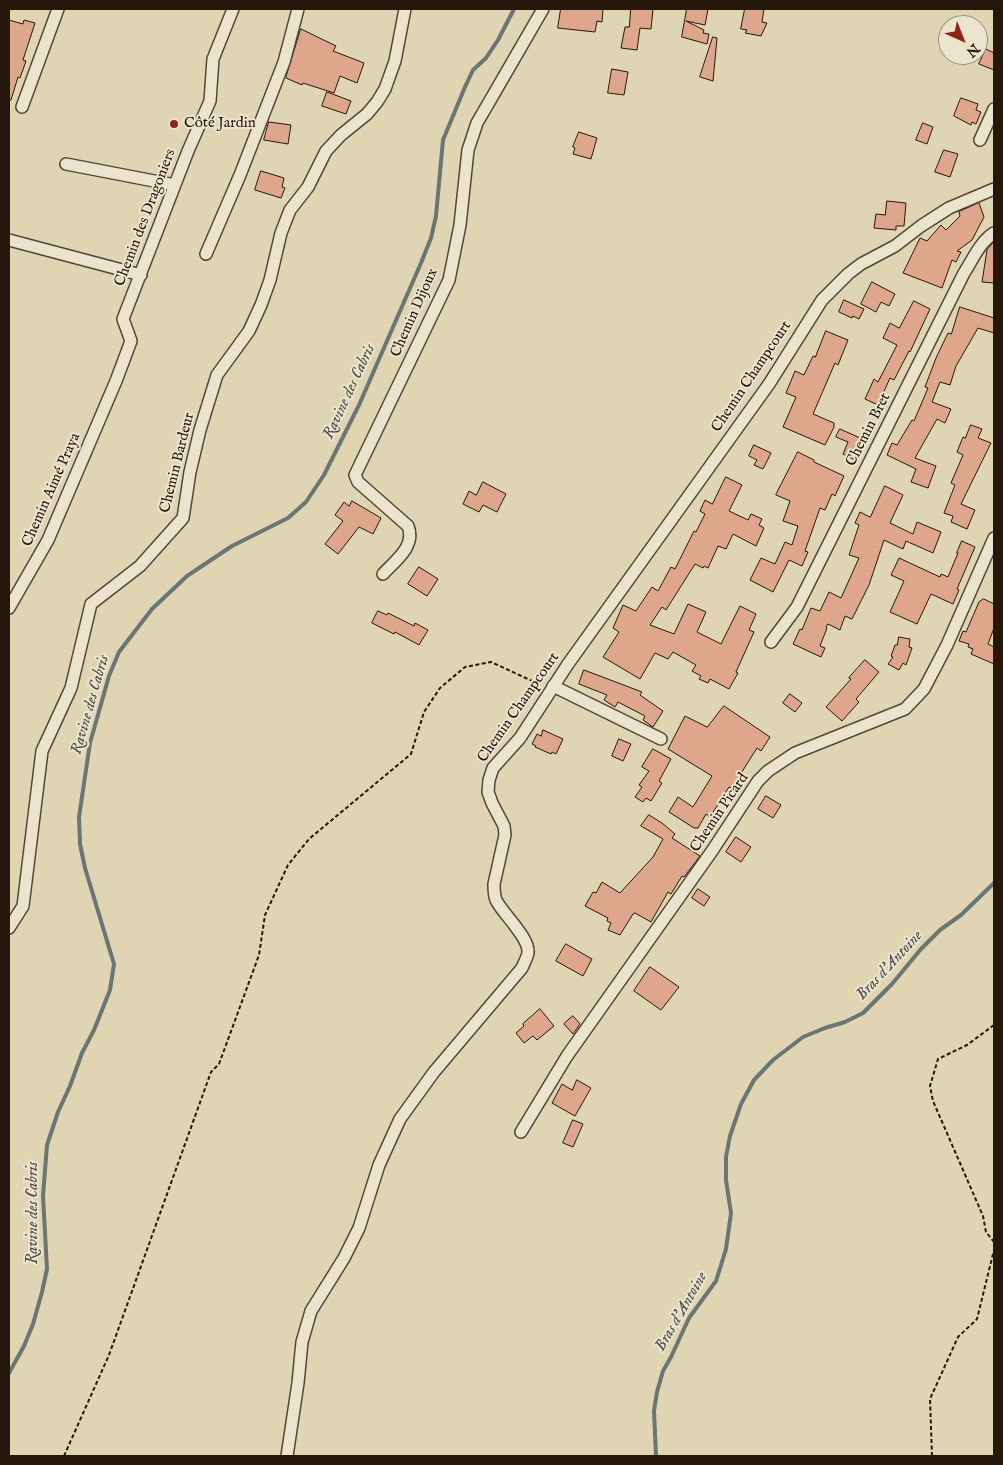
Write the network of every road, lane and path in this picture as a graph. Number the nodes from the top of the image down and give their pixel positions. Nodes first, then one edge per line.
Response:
1 (58, 9) edge
2 (233, 9) edge
3 (298, 9) edge
4 (405, 9) edge
5 (544, 9) edge
6 (22, 107) dead end
7 (994, 109) edge
8 (980, 140) dead end
9 (66, 164) dead end
10 (175, 184) junction
11 (994, 189) edge
12 (994, 233) edge
13 (9, 240) edge
14 (206, 254) dead end
15 (141, 275) junction
16 (116, 381) joint
17 (994, 538) edge
18 (383, 574) dead end
19 (9, 608) edge
20 (771, 642) dead end
21 (552, 687) junction
22 (661, 739) dead end
23 (9, 928) edge
24 (994, 1025) edge
25 (521, 1132) dead end
26 (994, 1242) edge
27 (994, 1250) edge
28 (64, 1456) edge
29 (287, 1456) edge
30 (932, 1456) edge

1 - 6 street
2 - 10 street, Chemin des Dragoniers
3 - 14 street
4 - 23 street, Chemin Bardeur
5 - 18 street, Chemin Dijoux
7 - 8 street
9 - 10 street
10 - 15 street, Chemin des Dragoniers
11 - 21 street, Chemin Champcourt
12 - 20 street, Chemin Bret
13 - 15 street
15 - 16 street, Chemin des Dragoniers
16 - 19 street, Chemin Aimé Praya
17 - 25 street, Chemin Picard
21 - 22 street
21 - 28 path
21 - 29 street, Chemin Champcourt
24 - 26 path
27 - 30 path

